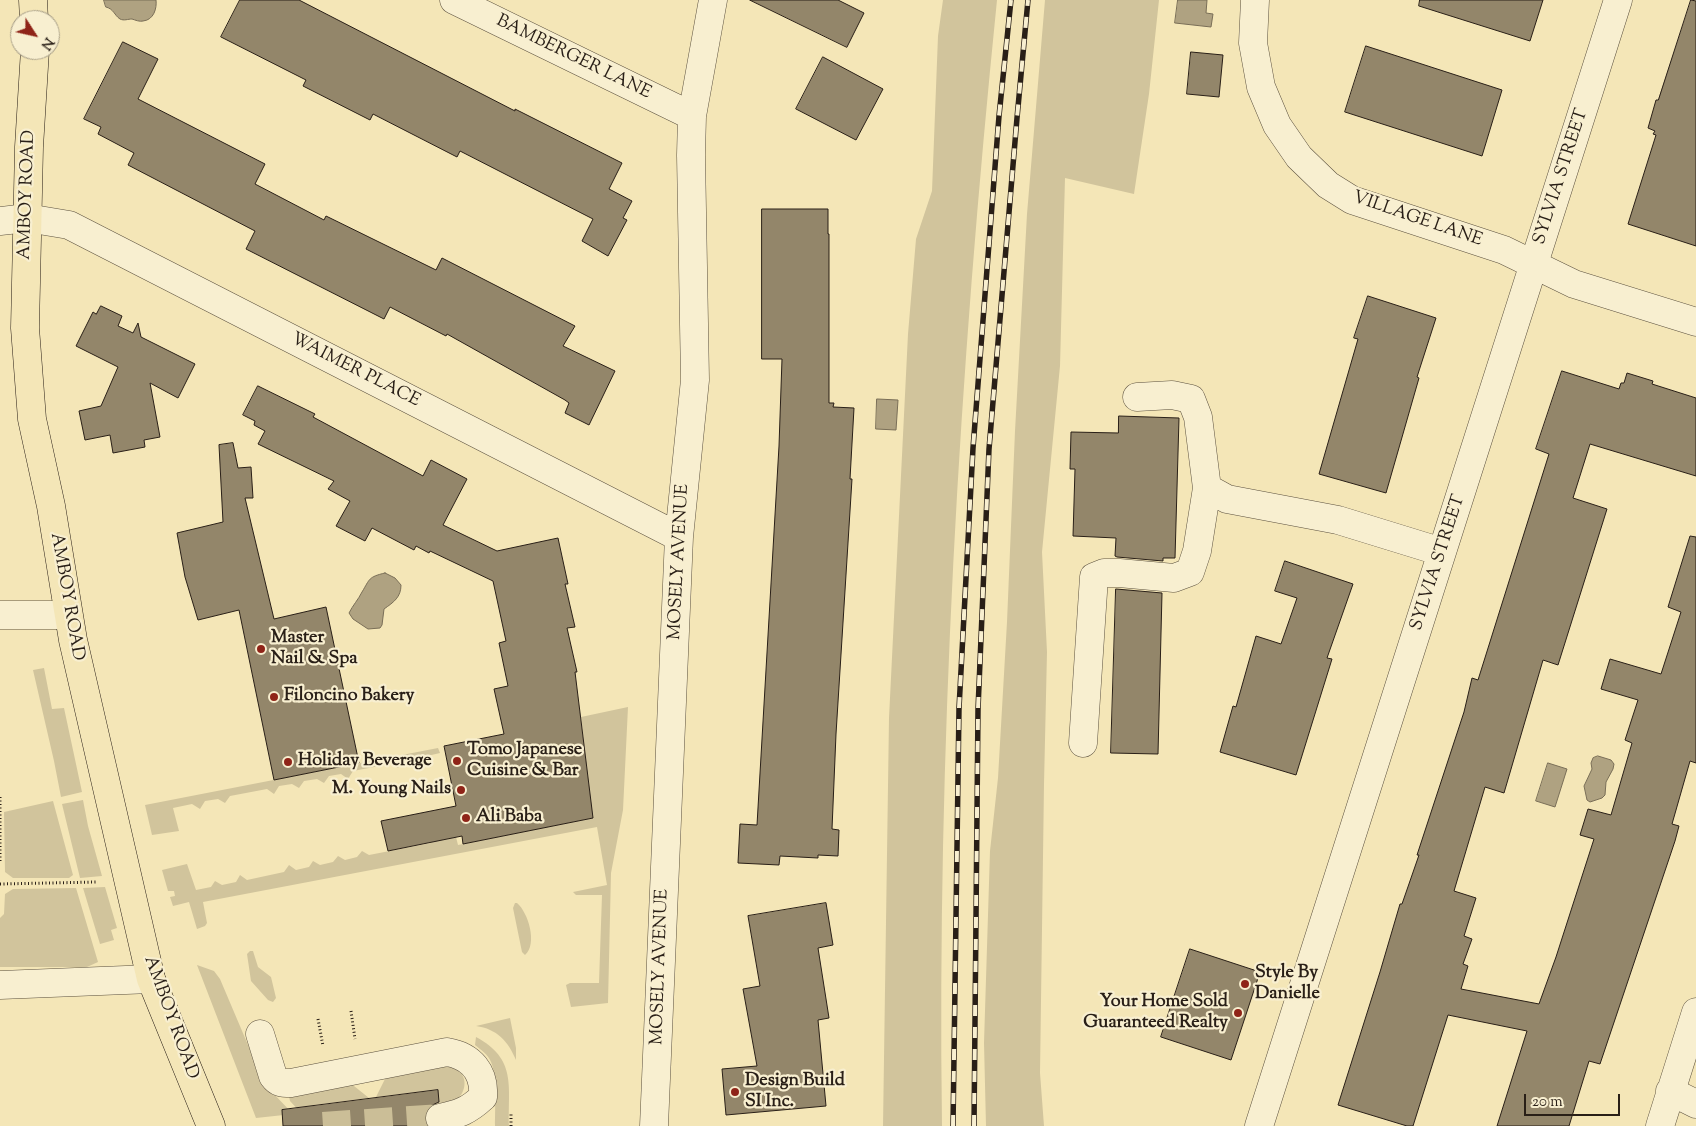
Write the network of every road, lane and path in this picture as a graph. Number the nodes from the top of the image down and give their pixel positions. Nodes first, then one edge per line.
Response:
1 (454, 0) edge
2 (713, 0) edge
3 (1256, 0) edge
4 (1618, 0) edge
5 (34, 60) edge
6 (692, 116) junction
7 (27, 218) junction
8 (0, 220) edge
9 (1534, 264) junction
10 (1696, 322) edge
11 (1137, 396) dead end
12 (1207, 488) junction
13 (679, 537) junction
14 (1442, 552) junction
15 (0, 615) edge
16 (68, 615) junction
17 (1083, 743) dead end
18 (0, 797) edge
19 (0, 862) edge
20 (103, 882) dead end
21 (0, 884) edge
22 (151, 979) junction
23 (0, 985) edge
24 (350, 1011) dead end
25 (1696, 1012) edge
26 (318, 1019) dead end
27 (260, 1034) dead end
28 (356, 1044) dead end
29 (323, 1048) dead end
30 (1670, 1091) junction
31 (483, 1097) junction
32 (1696, 1104) edge
33 (448, 1122) tunnel mouth
34 (211, 1126) edge
35 (469, 1126) edge
36 (476, 1126) edge
37 (654, 1126) edge
38 (1260, 1126) edge
39 (1660, 1126) edge

1 - 6 street, BAMBERGER LANE
2 - 6 street, MOSELY AVENUE
3 - 9 street, VILLAGE LANE
4 - 9 street, SYLVIA STREET
5 - 7 main road, AMBOY ROAD
6 - 13 street, MOSELY AVENUE
7 - 8 street, WAIMER PLACE
7 - 13 street, WAIMER PLACE
7 - 16 main road, AMBOY ROAD
9 - 10 street, VILLAGE LANE
9 - 14 street, SYLVIA STREET
11 - 12 street
12 - 14 street
12 - 17 street
13 - 37 street, MOSELY AVENUE
14 - 38 street, SYLVIA STREET
15 - 16 street
16 - 22 main road, AMBOY ROAD
18 - 19 path
20 - 21 path
22 - 23 street
22 - 34 main road, AMBOY ROAD
24 - 28 path
25 - 30 street
26 - 29 path
27 - 31 street
30 - 32 street
30 - 39 street
31 - 33 street
31 - 35 street
31 - 36 street

